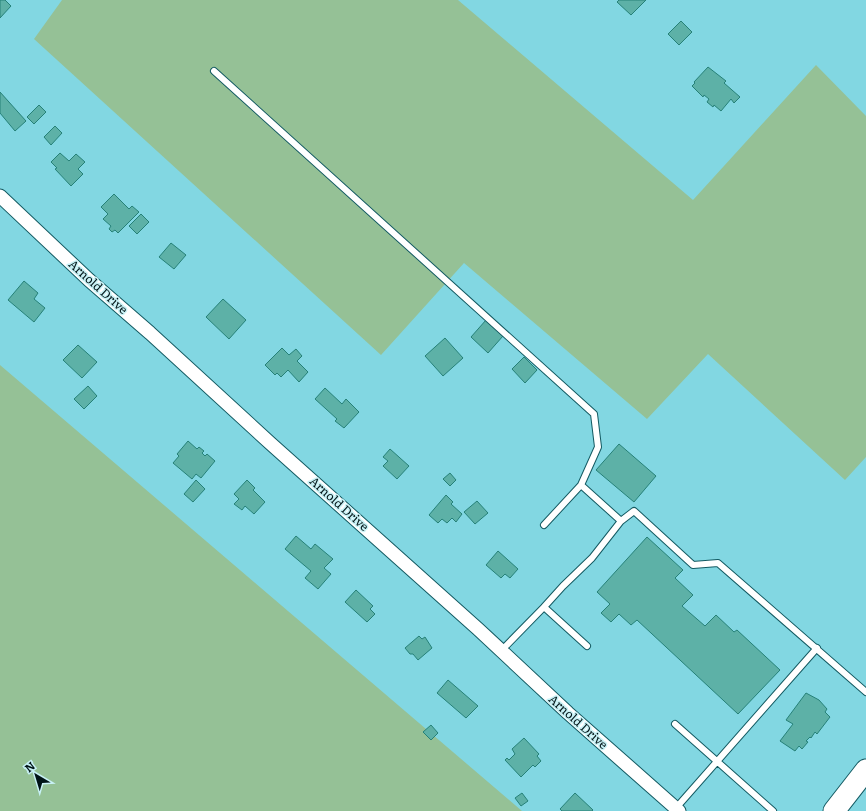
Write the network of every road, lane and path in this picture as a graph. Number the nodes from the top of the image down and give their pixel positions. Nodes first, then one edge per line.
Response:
1 (214, 71) dead end
2 (0, 196) edge
3 (581, 485) junction
4 (621, 521) junction
5 (544, 525) dead end
6 (544, 607) junction
7 (588, 646) dead end
8 (817, 648) junction
9 (501, 651) junction
10 (866, 692) edge
11 (675, 724) dead end
12 (718, 760) junction
13 (866, 770) edge
14 (678, 810) edge
15 (773, 811) edge
16 (834, 811) edge

1 - 3 lane
2 - 9 street, Arnold Drive
3 - 4 lane
3 - 5 lane
4 - 6 lane
4 - 8 lane
6 - 7 lane
6 - 9 lane
8 - 10 lane
8 - 12 lane
9 - 14 street, Arnold Drive
11 - 12 lane
12 - 14 lane
12 - 15 lane
13 - 16 main road

